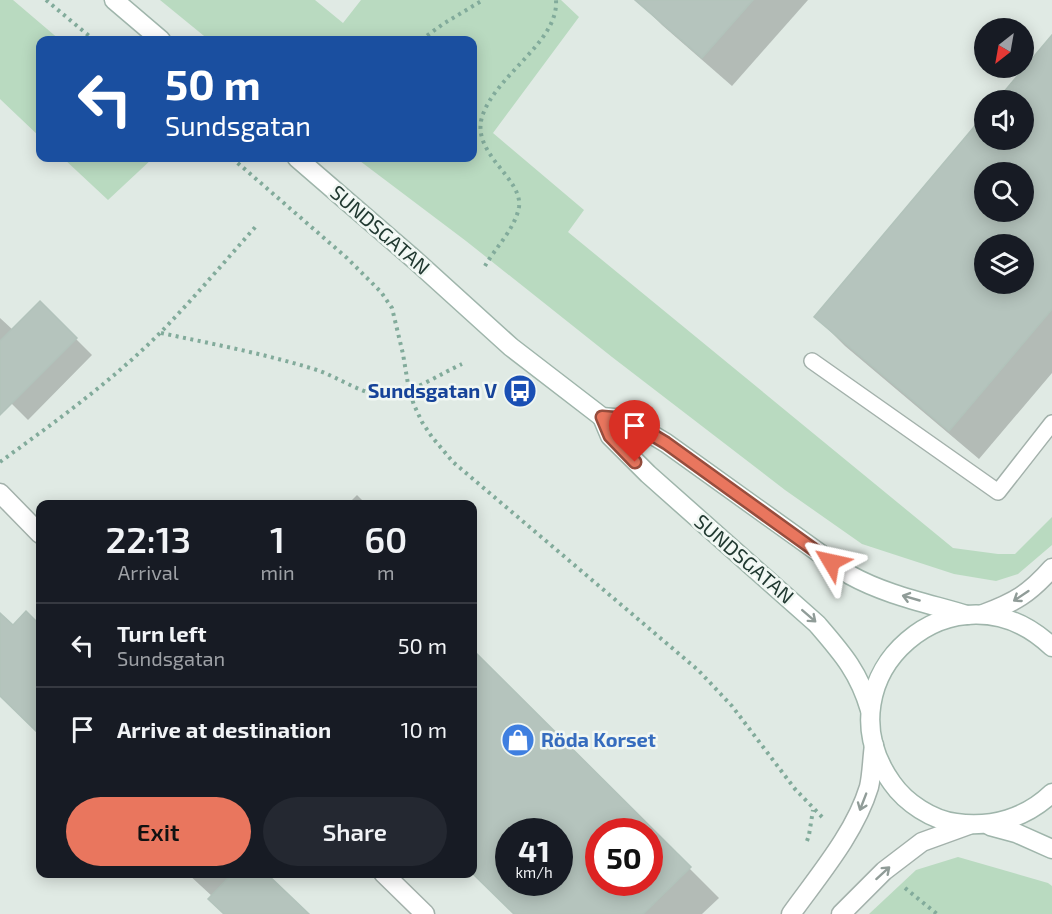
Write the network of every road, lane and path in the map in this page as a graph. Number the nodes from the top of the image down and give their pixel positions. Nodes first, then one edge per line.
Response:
1 (46, 0) edge
2 (114, 0) edge
3 (483, 0) edge
4 (556, 0) edge
5 (89, 36) edge
6 (156, 36) edge
7 (426, 36) edge
8 (236, 162) edge
9 (302, 162) edge
10 (258, 224) dead end
11 (485, 267) dead end
12 (160, 333) junction
13 (812, 361) dead end
14 (462, 364) dead end
15 (409, 390) junction
16 (602, 417) junction
17 (1052, 423) edge
18 (0, 462) edge
19 (0, 494) edge
20 (36, 530) edge
21 (1052, 568) edge
22 (975, 615) junction
23 (1052, 647) edge
24 (871, 712) junction
25 (874, 745) junction
26 (1052, 792) edge
27 (977, 825) junction
28 (845, 837) junction
29 (1052, 849) edge
30 (884, 871) junction
31 (388, 878) edge
32 (425, 914) edge
33 (791, 914) edge
34 (842, 914) edge
35 (937, 914) edge

1 - 5 path
2 - 6 main road
3 - 7 path
4 - 11 path
8 - 15 path
9 - 16 main road, SUNDSGATAN
10 - 12 path
12 - 15 path
12 - 18 path
13 - 17 lane
14 - 15 path
15 - 28 path
22 -> 16 main road, SUNDSGATAN
16 -> 24 main road, SUNDSGATAN
19 - 20 main road
21 -> 22 main road
22 - 23 main road, SUNDSGATAN
22 - 24 main road
24 - 25 main road
25 - 27 main road
25 -> 28 main road
26 - 27 main road
27 - 29 main road
27 - 30 main road
28 - 33 main road
34 -> 30 main road
30 - 35 path
31 - 32 main road

